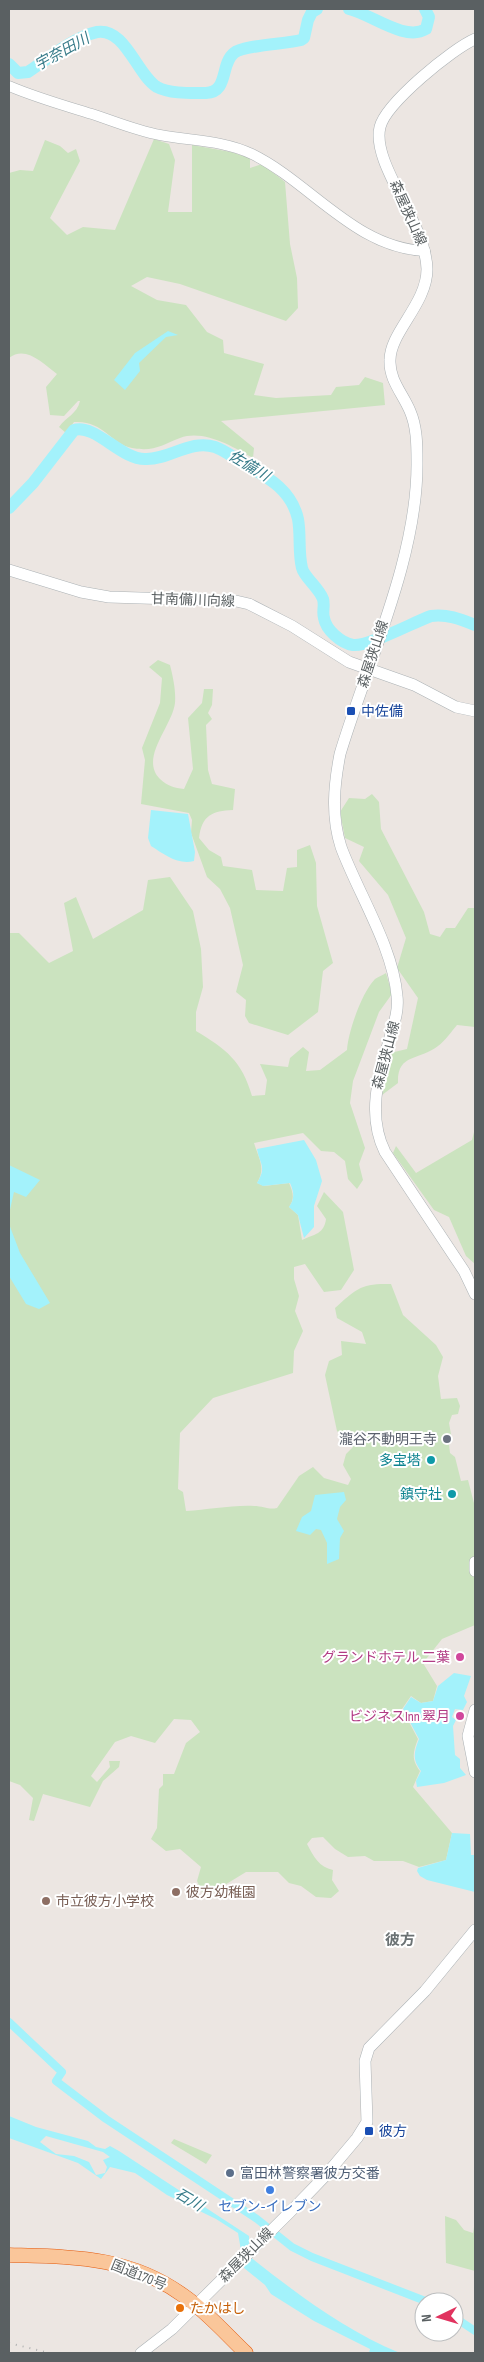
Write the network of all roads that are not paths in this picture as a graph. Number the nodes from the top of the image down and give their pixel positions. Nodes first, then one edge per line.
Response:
1 (475, 39) edge
2 (9, 86) edge
3 (425, 251) junction
4 (9, 570) edge
5 (368, 670) junction
6 (475, 711) edge
7 (475, 1294) edge
8 (475, 1562) edge
9 (475, 1571) edge
10 (475, 1710) edge
11 (475, 1772) edge
12 (475, 1930) edge
13 (9, 2255) edge
14 (196, 2305) junction
15 (141, 2353) edge
16 (246, 2353) edge

1 - 3 main road, 森屋狭山線
2 - 3 street
3 - 5 main road, 森屋狭山線
4 - 5 main road, 甘南備川向線
5 - 6 main road, 甘南備川向線
5 - 7 main road, 森屋狭山線
8 - 9 main road
10 - 11 main road
12 - 14 main road, 森屋狭山線
13 - 14 highway, 国道170号
14 - 15 main road, 森屋狭山線
14 - 16 highway, 国道170号

